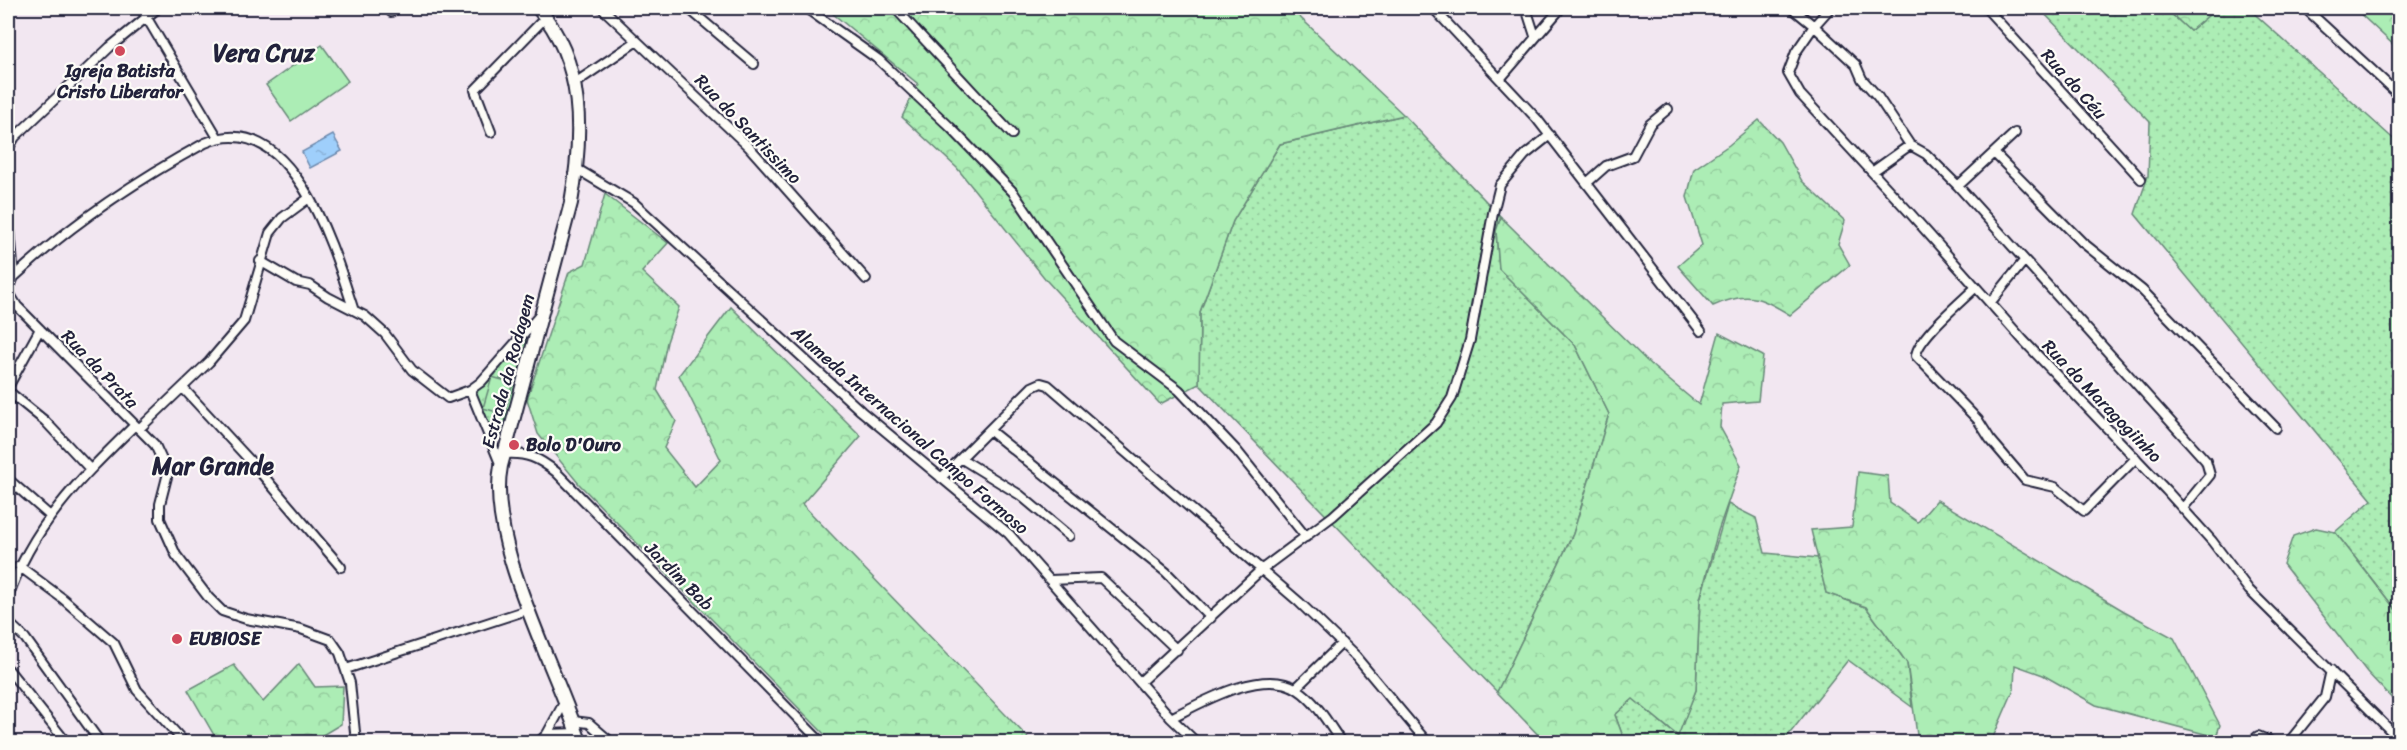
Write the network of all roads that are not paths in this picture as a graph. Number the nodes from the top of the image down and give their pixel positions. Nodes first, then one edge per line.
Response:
1 (141, 8) edge
2 (158, 8) edge
3 (602, 8) edge
4 (688, 8) edge
5 (806, 8) edge
6 (895, 8) edge
7 (1433, 8) edge
8 (1526, 8) edge
9 (1561, 8) edge
10 (1792, 8) edge
11 (1830, 8) edge
12 (1986, 8) edge
13 (2305, 8) edge
14 (542, 12) edge
15 (147, 17) junction
16 (1814, 26) junction
17 (1535, 36) junction
18 (637, 41) junction
19 (754, 64) dead end
20 (1500, 79) junction
21 (575, 83) junction
22 (2400, 96) edge
23 (1668, 109) dead end
24 (491, 132) dead end
25 (2015, 133) dead end
26 (1012, 134) dead end
27 (1550, 135) junction
28 (218, 138) junction
29 (1910, 145) junction
30 (8, 149) edge
31 (1994, 153) junction
32 (577, 169) junction
33 (1872, 172) junction
34 (2141, 179) dead end
35 (1588, 182) junction
36 (1958, 186) junction
37 (309, 198) junction
38 (8, 206) edge
39 (260, 261) junction
40 (2024, 261) junction
41 (14, 277) junction
42 (866, 279) dead end
43 (1976, 287) junction
44 (8, 291) edge
45 (1990, 303) junction
46 (353, 308) junction
47 (543, 312) junction
48 (40, 329) junction
49 (1701, 331) dead end
50 (183, 388) junction
51 (8, 389) edge
52 (470, 390) junction
53 (137, 427) junction
54 (2277, 428) dead end
55 (989, 429) junction
56 (2136, 458) junction
57 (962, 459) junction
58 (502, 460) junction
59 (90, 469) junction
60 (941, 478) junction
61 (8, 479) edge
62 (2183, 508) junction
63 (49, 515) junction
64 (1069, 536) dead end
65 (1306, 537) junction
66 (20, 566) junction
67 (341, 567) dead end
68 (1262, 569) junction
69 (1050, 580) junction
70 (8, 598) edge
71 (530, 609) junction
72 (1211, 618) junction
73 (8, 622) edge
74 (1342, 643) junction
75 (1177, 650) junction
76 (8, 669) edge
77 (346, 669) junction
78 (2331, 670) junction
79 (1140, 682) junction
80 (1296, 688) junction
81 (565, 701) junction
82 (1171, 718) junction
83 (573, 721) junction
84 (547, 734) junction
85 (579, 738) edge
86 (2400, 740) edge
87 (66, 742) edge
88 (100, 742) edge
89 (184, 742) edge
90 (356, 742) edge
91 (539, 742) edge
92 (611, 742) edge
93 (822, 742) edge
94 (1196, 742) edge
95 (1341, 742) edge
96 (1427, 742) edge
97 (2251, 742) edge
98 (2272, 742) edge
99 (2289, 742) edge

1 - 15 street
2 - 15 street
3 - 18 street, Rua do Santissimo
4 - 19 street
5 - 65 street
6 - 26 street
7 - 20 street
8 - 17 street
9 - 17 street
10 - 16 street
11 - 16 street
12 - 34 street, Rua do Céu
13 - 22 street
14 - 21 main road, Estrada da Rodagem
14 - 24 street
15 - 28 street
15 - 30 street
16 - 29 street
16 - 33 street, Rua do Maragogiinho
17 - 20 street
18 - 21 street
18 - 42 street, Rua do Santissimo
20 - 27 street
21 - 32 main road, Estrada da Rodagem
23 - 35 street
25 - 31 street
27 - 35 street
27 - 65 street
28 - 37 street
28 - 41 street
29 - 33 street
29 - 36 street
31 - 36 street
31 - 54 street
32 - 47 main road, Estrada da Rodagem
32 - 60 street, Alameda Internacional Campo Formoso
33 - 43 street, Rua do Maragogiinho
35 - 49 street
36 - 40 street
37 - 39 street
37 - 46 street
38 - 41 street
39 - 46 street
39 - 50 street
40 - 45 street
40 - 62 street
41 - 44 street
43 - 45 street, Rua do Maragogiinho
43 - 56 street
44 - 48 street, Rua da Prata
45 - 56 street, Rua do Maragogiinho
46 - 52 street
47 - 52 street
47 - 58 main road, Estrada da Rodagem
48 - 51 street
48 - 53 street, Rua da Prata
50 - 53 street
50 - 67 street
51 - 59 street
52 - 58 street
53 - 59 street
53 - 77 street, Rua da Prata
55 - 57 street
55 - 68 street
55 - 72 street
56 - 62 street, Rua do Maragogiinho
57 - 60 street
57 - 64 street
58 - 71 main road, Estrada da Rodagem
58 - 93 street, Jardim Bab
59 - 63 street
60 - 69 street, Alameda Internacional Campo Formoso
61 - 63 street
62 - 78 street, Rua do Maragogiinho
63 - 66 street
65 - 68 street
66 - 70 street
66 - 89 street
68 - 72 street
68 - 74 street
69 - 75 street
69 - 79 street, Alameda Internacional Campo Formoso
71 - 77 street
71 - 81 main road, Estrada da Rodagem
72 - 75 street
73 - 88 street
74 - 80 street
74 - 96 street
75 - 79 street
76 - 87 street
77 - 90 street, Rua da Prata
78 - 86 street, Rua do Maragogiinho
78 - 99 street
79 - 82 street, Alameda Internacional Campo Formoso
80 - 82 street
80 - 95 street
81 - 83 main road, Estrada da Rodagem
81 - 84 street
82 - 94 street, Alameda Internacional Campo Formoso
83 - 85 main road, Estrada da Rodagem
83 - 92 street
84 - 85 street
84 - 91 street
97 - 98 street

